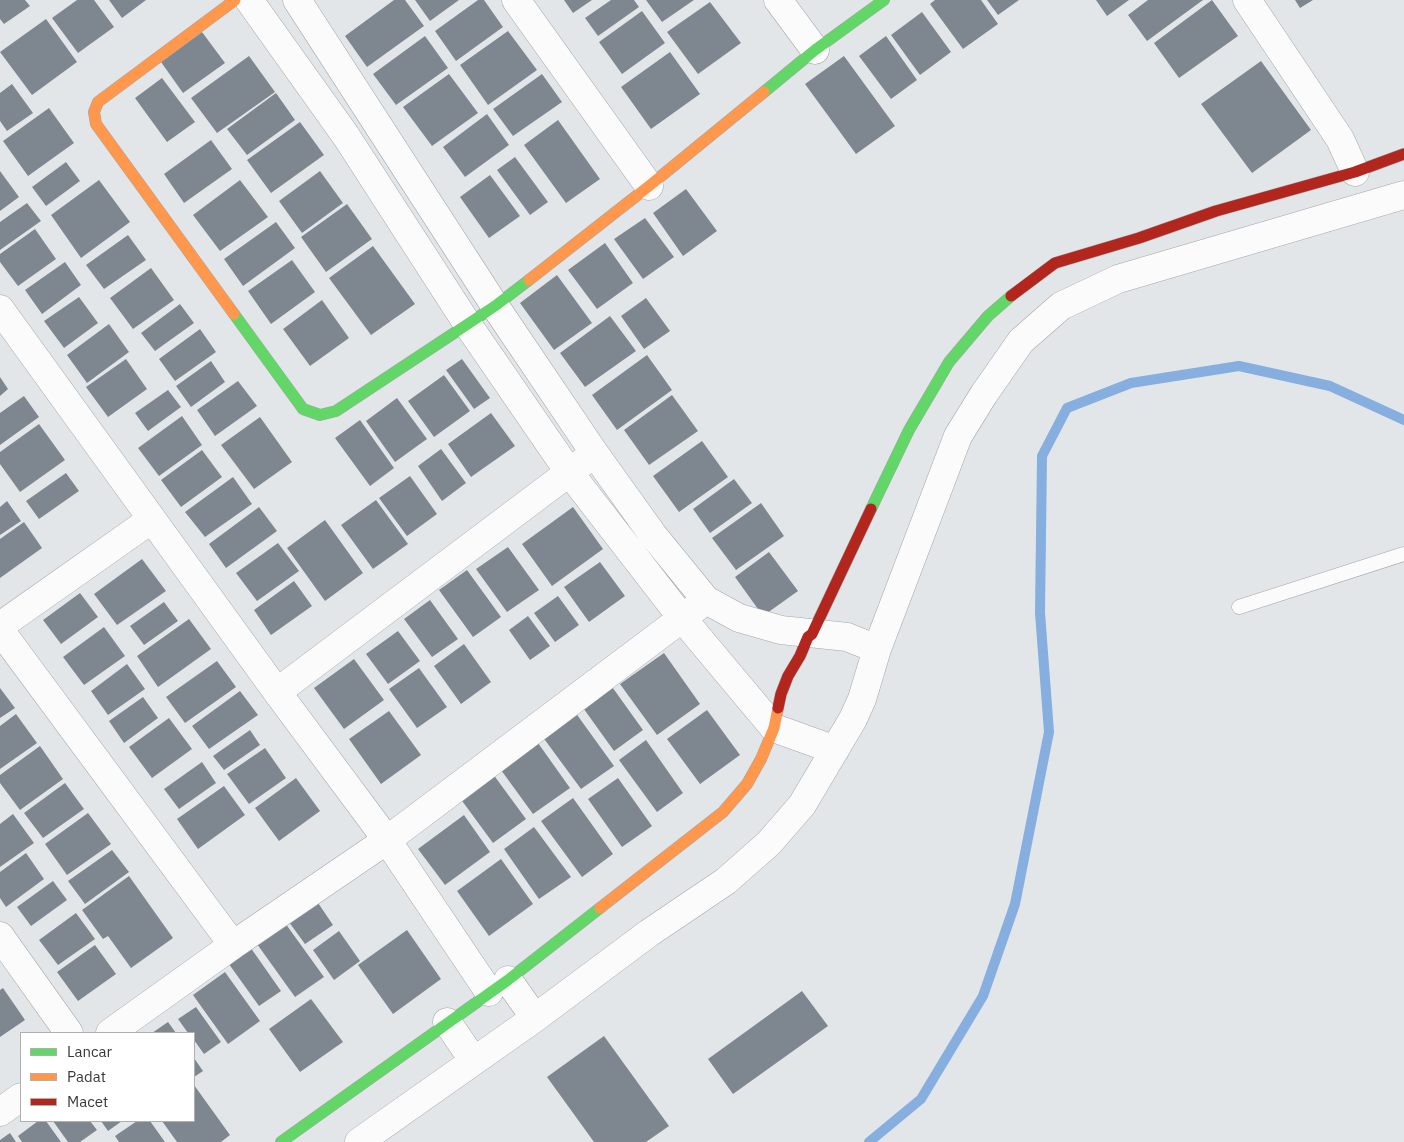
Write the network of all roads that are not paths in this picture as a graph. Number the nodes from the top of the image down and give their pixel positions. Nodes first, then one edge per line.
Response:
1 (235, 0) edge
2 (249, 0) edge
3 (297, 0) edge
4 (516, 0) edge
5 (778, 0) edge
6 (884, 0) edge
7 (1247, 0) edge
8 (816, 50) junction
9 (1404, 154) edge
10 (1355, 172) junction
11 (649, 186) junction
12 (1309, 186) junction
13 (1404, 195) edge
14 (1216, 211) junction
15 (1320, 220) junction
16 (1227, 247) junction
17 (495, 306) junction
18 (0, 309) edge
19 (468, 325) junction
20 (595, 454) junction
21 (569, 472) junction
22 (152, 519) junction
23 (1404, 554) edge
24 (706, 600) junction
25 (1239, 607) dead end
26 (682, 618) junction
27 (0, 626) edge
28 (0, 630) edge
29 (812, 634) junction
30 (877, 649) junction
31 (277, 692) junction
32 (774, 728) junction
33 (835, 750) junction
34 (387, 840) junction
35 (0, 936) edge
36 (233, 945) junction
37 (499, 986) junction
38 (535, 1018) junction
39 (447, 1022) junction
40 (68, 1032) edge
41 (111, 1032) edge
42 (474, 1061) junction
43 (20, 1098) edge
44 (0, 1112) edge
45 (281, 1142) edge
46 (359, 1142) edge

1 - 19 street
2 - 19 street
3 - 17 street
4 - 11 street
5 - 8 street
6 - 8 street
7 - 10 street
8 - 11 street
9 - 10 street
10 - 12 street
11 - 17 street
12 - 14 street
12 - 15 street
13 - 15 street
14 - 16 street
14 - 29 street
15 - 16 street
16 - 30 street
17 - 19 street
17 - 20 street
18 - 22 street
19 - 21 street
20 - 21 street
20 - 24 street
21 - 26 street
21 - 31 street
22 - 27 street
22 - 31 street
23 - 25 lane
24 - 26 street
24 - 29 street
26 - 32 street
26 - 34 street
28 - 36 street
29 - 30 street
29 - 32 street
30 - 33 street
31 - 34 street
32 - 33 street
32 - 37 street
33 - 38 street
34 - 36 street
34 - 37 street
35 - 40 street
36 - 41 street
37 - 38 street
37 - 39 street
38 - 42 street
39 - 42 street
39 - 45 street
42 - 46 street
43 - 44 street

